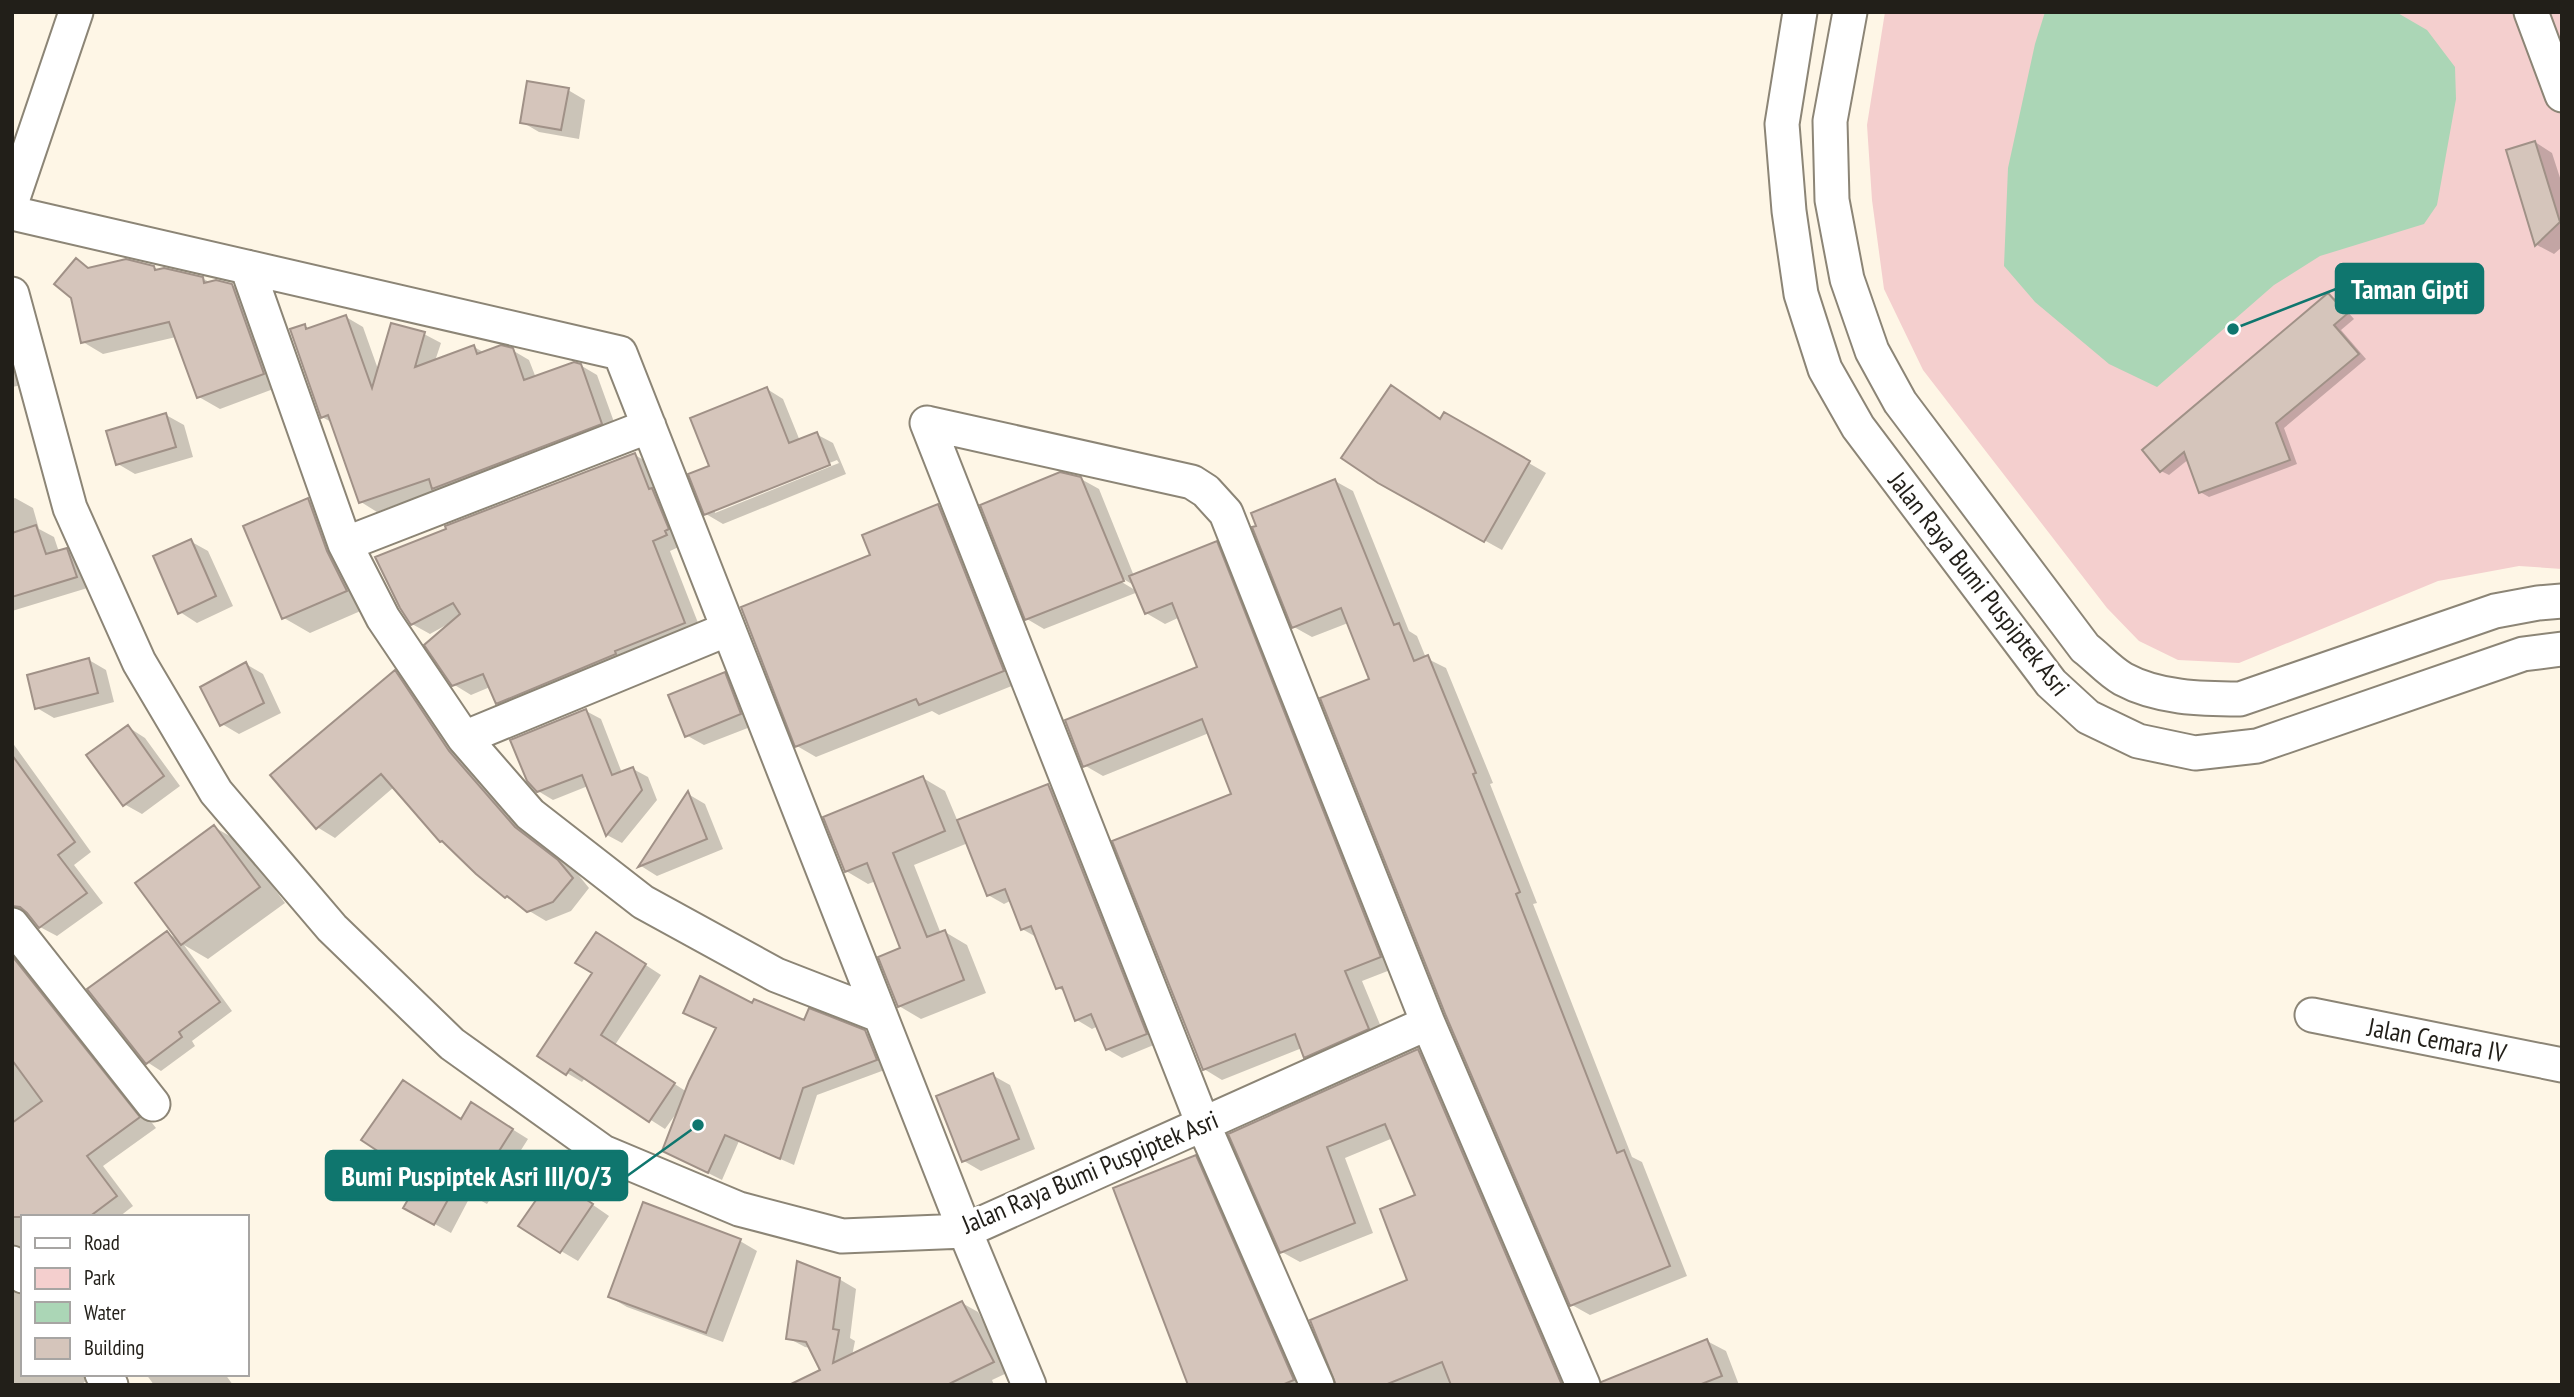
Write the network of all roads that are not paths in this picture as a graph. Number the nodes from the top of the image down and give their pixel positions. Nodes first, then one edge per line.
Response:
1 (76, 12) edge
2 (1800, 12) edge
3 (1850, 12) edge
4 (2531, 12) edge
5 (2562, 95) edge
6 (12, 201) edge
7 (12, 213) edge
8 (247, 267) junction
9 (12, 294) edge
10 (649, 426) junction
11 (345, 544) junction
12 (2562, 601) edge
13 (728, 629) junction
14 (2562, 649) edge
15 (464, 738) junction
16 (12, 925) edge
17 (879, 1015) junction
18 (2312, 1015) dead end
19 (1428, 1023) junction
20 (2562, 1065) edge
21 (153, 1104) dead end
22 (1203, 1124) junction
23 (965, 1231) junction
24 (1029, 1385) edge
25 (1317, 1385) edge
26 (1583, 1385) edge

1 - 6 street
2 - 14 street, Jalan Raya Bumi Puspiptek Asri
3 - 12 street, Jalan Raya Bumi Puspiptek Asri
4 - 5 street
7 - 8 street
8 - 10 street
8 - 11 street
9 - 23 street, Jalan Raya Bumi Puspiptek Asri
10 - 11 street
10 - 13 street
11 - 15 street
13 - 15 street
13 - 17 street
15 - 17 street
16 - 21 street
17 - 23 street
18 - 20 street, Jalan Cemara IV
19 - 22 street, Jalan Raya Bumi Puspiptek Asri
19 - 22 street
19 - 26 street
22 - 23 street, Jalan Raya Bumi Puspiptek Asri
22 - 25 street
23 - 24 street

